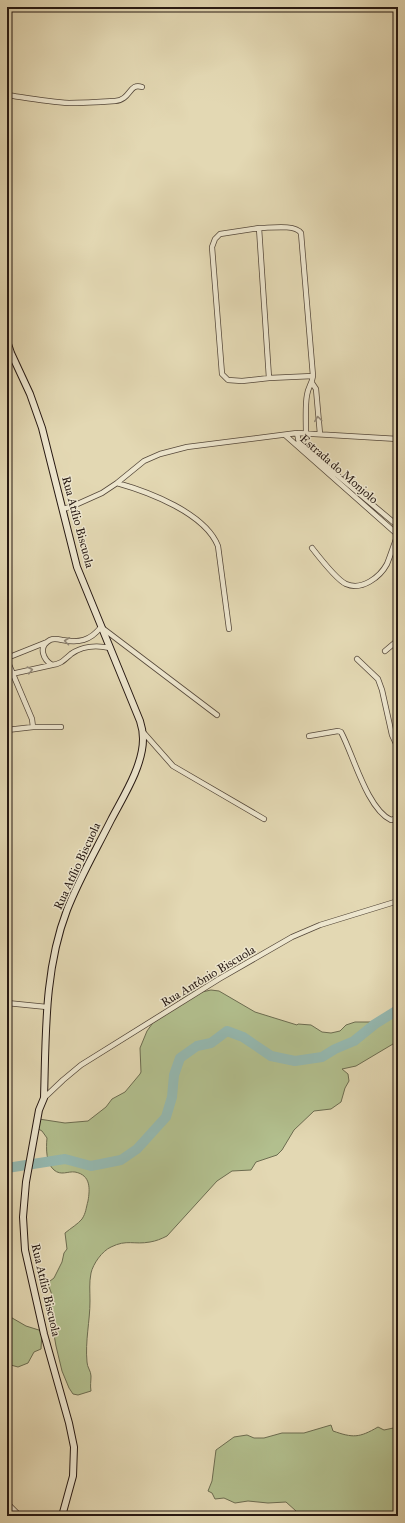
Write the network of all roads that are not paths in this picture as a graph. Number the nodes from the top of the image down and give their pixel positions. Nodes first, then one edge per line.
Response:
1 (142, 87) dead end
2 (7, 95) edge
3 (259, 228) junction
4 (7, 341) edge
5 (313, 376) junction
6 (269, 378) junction
7 (312, 383) junction
8 (297, 433) junction
9 (306, 434) junction
10 (320, 434) junction
11 (285, 435) junction
12 (398, 439) edge
13 (117, 483) junction
14 (63, 509) junction
15 (398, 526) edge
16 (398, 534) edge
17 (312, 548) dead end
18 (101, 627) junction
19 (229, 629) dead end
20 (50, 640) junction
21 (398, 640) edge
22 (110, 648) junction
23 (385, 652) dead end
24 (7, 659) edge
25 (357, 659) dead end
26 (52, 665) junction
27 (12, 674) junction
28 (7, 676) edge
29 (217, 715) dead end
30 (33, 727) junction
31 (61, 727) dead end
32 (7, 730) edge
33 (143, 732) junction
34 (309, 736) dead end
35 (398, 748) edge
36 (398, 818) edge
37 (264, 819) dead end
38 (398, 901) edge
39 (7, 1003) edge
40 (47, 1007) junction
41 (44, 1098) junction
42 (7, 1504) edge
43 (20, 1516) edge
44 (62, 1516) edge

1 - 2 street
3 - 5 street
3 - 6 street
3 - 6 street
4 - 14 street, Rua Atílio Biscuola
5 - 6 street
5 - 7 street
7 - 9 street
10 -> 7 street
8 - 9 street
8 - 11 street
8 - 15 street
9 - 10 street
10 - 12 street
11 - 13 street
11 - 16 street, Estrada do Monjolo
13 - 14 street
13 - 19 street
14 - 18 street, Rua Atílio Biscuola
16 - 17 street
18 -> 20 street
18 - 22 street, Rua Atílio Biscuola
18 - 29 street
20 - 24 street
20 - 26 street
21 - 23 street
22 - 26 street
22 - 33 street, Rua Atílio Biscuola
24 - 27 street
25 - 35 street
27 -> 26 street
27 - 28 street
27 - 30 street
30 - 31 street
30 - 32 street
33 - 37 street
33 - 40 street, Rua Atílio Biscuola
34 - 36 street
38 - 41 street, Rua Antônio Biscuola
39 - 40 street
40 - 41 street, Rua Atílio Biscuola
41 - 44 street, Rua Atílio Biscuola
42 - 43 street

